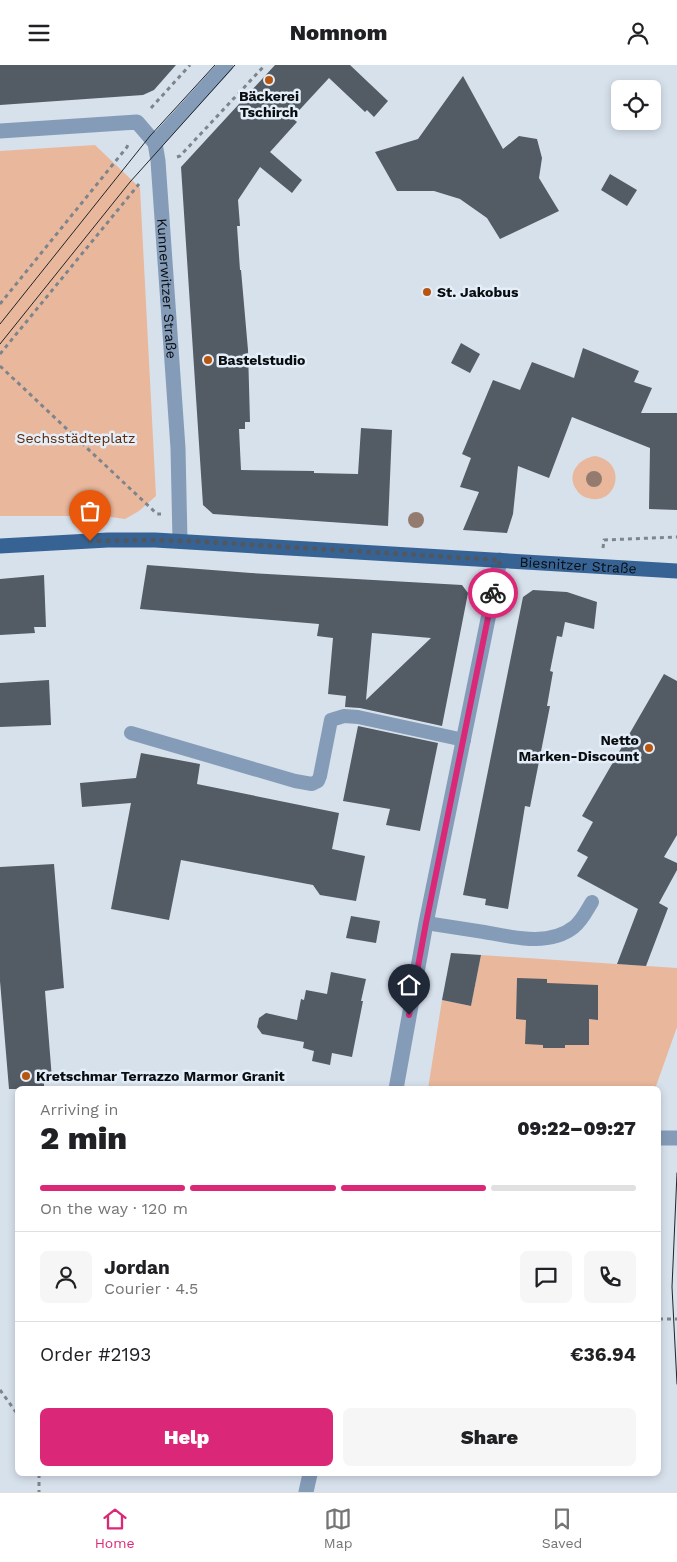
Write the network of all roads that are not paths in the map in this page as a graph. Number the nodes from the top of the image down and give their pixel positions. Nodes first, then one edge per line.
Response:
1 (226, 65) edge
2 (0, 131) edge
3 (155, 143) junction
4 (180, 541) junction
5 (0, 546) edge
6 (500, 560) junction
7 (677, 571) edge
8 (131, 733) dead end
9 (464, 740) junction
10 (592, 902) dead end
11 (426, 923) junction
12 (397, 1086) edge
13 (661, 1138) edge
14 (677, 1138) edge
15 (310, 1476) edge
16 (306, 1492) edge

1 - 3 street
2 - 3 street
3 - 4 street, Kunnerwitzer Straße
4 - 5 main road, Biesnitzer Straße
4 - 6 main road, Biesnitzer Straße
6 - 7 main road, Biesnitzer Straße
6 - 9 street
8 - 9 lane
9 - 11 street
10 - 11 lane
11 - 12 street
13 - 14 street
15 - 16 street

